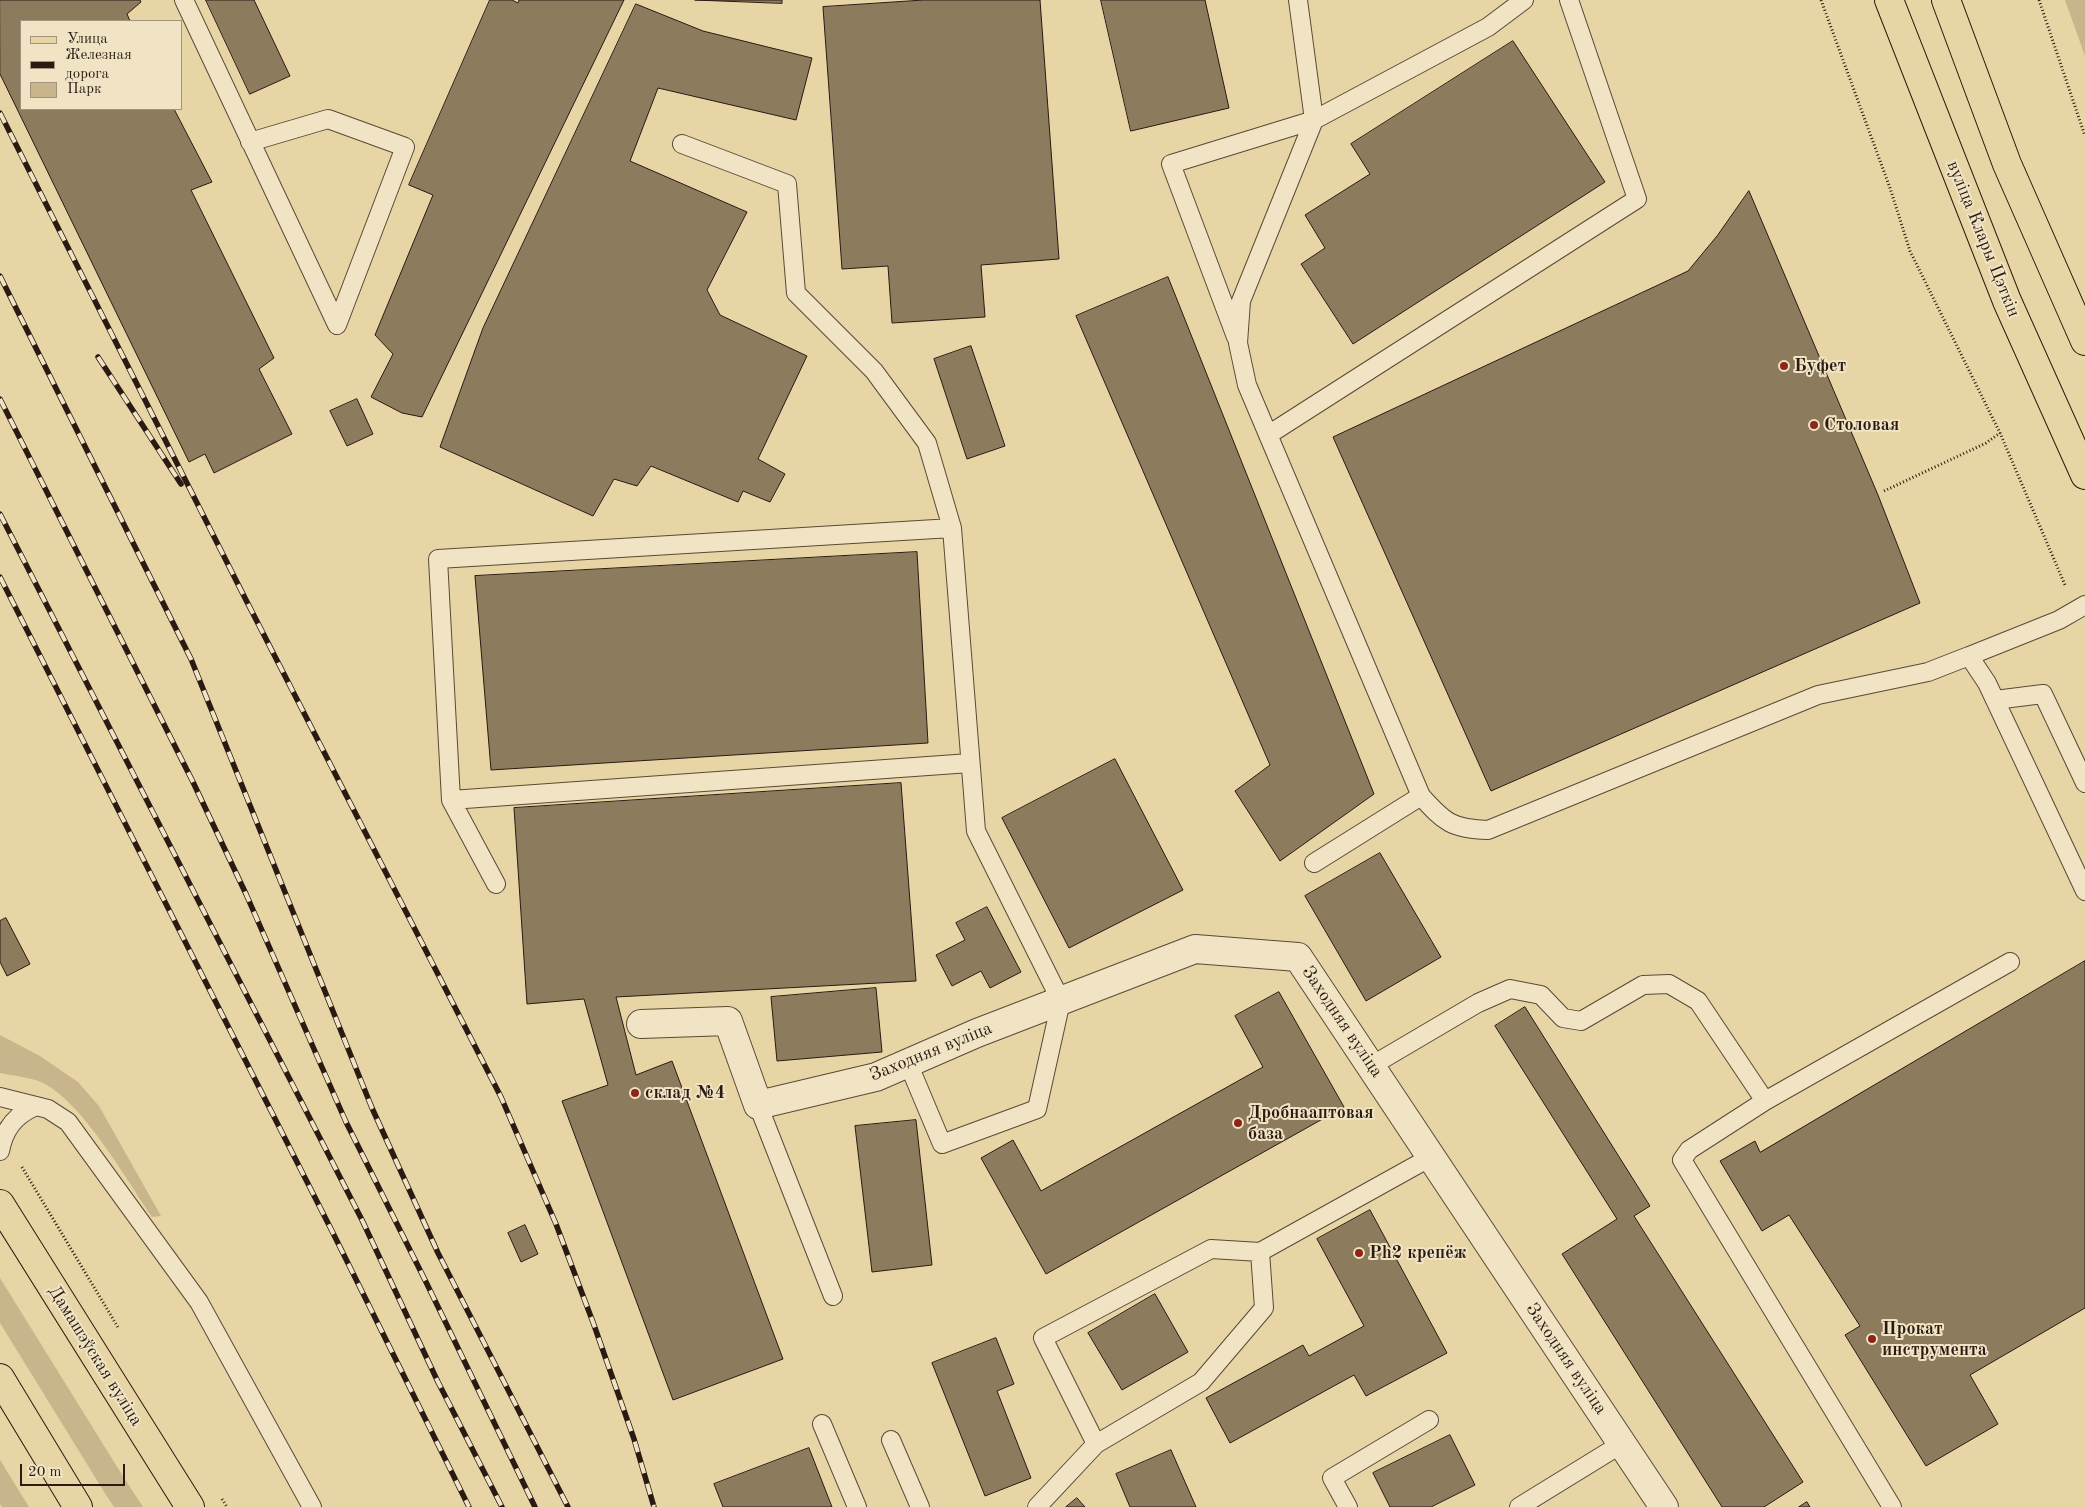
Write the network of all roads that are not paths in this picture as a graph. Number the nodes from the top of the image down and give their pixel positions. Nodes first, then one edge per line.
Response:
1 (184, 0) edge
2 (1298, 0) edge
3 (1524, 0) edge
4 (1569, 0) edge
5 (1889, 0) edge
6 (1946, 0) edge
7 (1314, 120) junction
8 (250, 142) junction
9 (682, 144) dead end
10 (2085, 341) edge
11 (1238, 343) junction
12 (1268, 435) junction
13 (2085, 475) edge
14 (952, 528) junction
15 (2080, 608) edge
16 (1970, 656) junction
17 (1995, 700) junction
18 (970, 763) junction
19 (2085, 783) edge
20 (1421, 796) junction
21 (451, 800) junction
22 (1314, 863) dead end
23 (496, 884) dead end
24 (2085, 891) edge
25 (2010, 962) dead end
26 (1061, 1001) junction
27 (642, 1024) dead end
28 (908, 1063) junction
29 (1371, 1066) junction
30 (0, 1097) edge
31 (1765, 1101) junction
32 (758, 1105) junction
33 (34, 1107) junction
34 (2, 1144) edge
35 (1431, 1157) junction
36 (0, 1204) edge
37 (1260, 1252) junction
38 (833, 1296) dead end
39 (0, 1378) edge
40 (1428, 1420) dead end
41 (822, 1424) dead end
42 (890, 1440) dead end
43 (1623, 1443) junction
44 (1096, 1444) junction
45 (1658, 1505) edge
46 (78, 1507) edge
47 (190, 1507) edge
48 (312, 1507) edge
49 (857, 1507) edge
50 (920, 1507) edge
51 (1037, 1507) edge
52 (1348, 1507) edge
53 (1519, 1507) edge
54 (1892, 1507) edge

1 - 8 lane
2 - 7 lane
3 - 7 lane
4 - 12 lane
5 - 13 main road, вуліца Клары Цэткін
6 - 10 main road
7 - 11 lane
7 - 11 lane
8 - 8 lane
9 - 14 lane
11 - 12 lane
12 - 20 lane
14 - 18 lane
14 - 21 lane
15 - 16 lane
16 - 17 lane
16 - 20 lane
17 - 19 lane
17 - 24 lane
18 - 21 lane
18 - 26 lane
20 - 22 lane
21 - 23 lane
25 - 31 lane
26 - 28 street, Заходняя вуліца
26 - 28 lane
26 - 29 street, Заходняя вуліца
27 - 32 street
28 - 32 street, Заходняя вуліца
29 - 31 lane
29 - 35 street, Заходняя вуліца
30 - 33 lane
31 - 54 lane
32 - 38 lane
33 - 34 lane
33 - 48 lane
35 - 37 lane
35 - 43 street, Заходняя вуліца
36 - 47 main road, Дамашэўская вуліца
37 - 44 lane
37 - 44 lane
39 - 46 main road
40 - 52 lane
41 - 49 lane
42 - 50 lane
43 - 45 street, Заходняя вуліца
43 - 53 lane
44 - 51 lane

